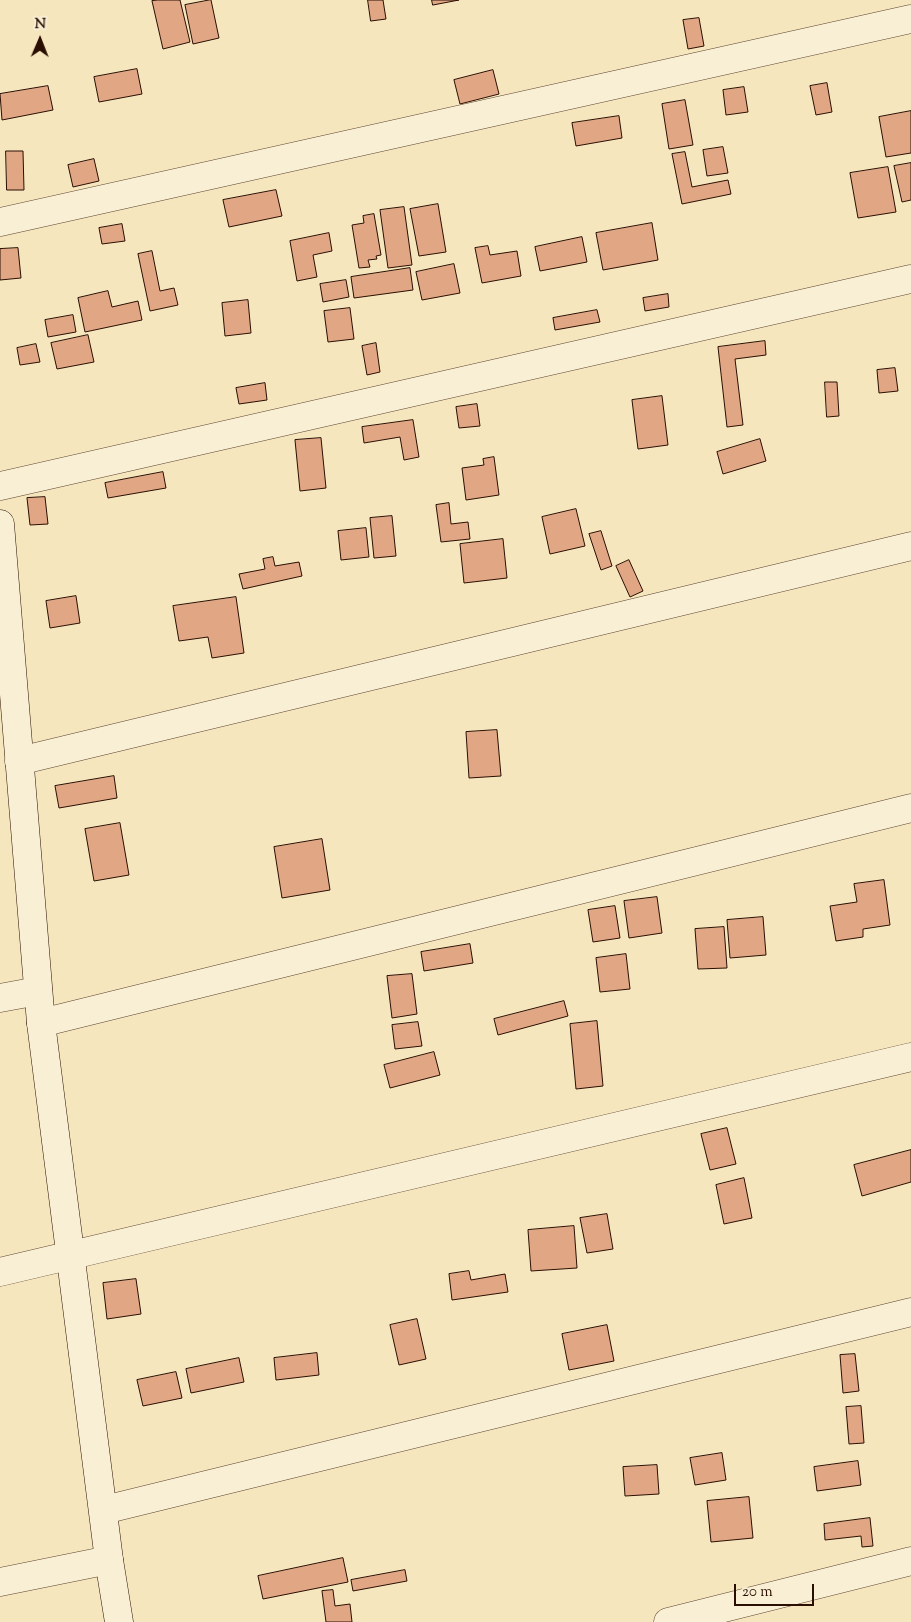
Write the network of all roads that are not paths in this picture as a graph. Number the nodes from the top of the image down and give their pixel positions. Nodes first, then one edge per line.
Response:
1 (911, 19) edge
2 (0, 222) edge
3 (911, 279) edge
4 (0, 486) edge
5 (0, 524) edge
6 (911, 546) edge
7 (7, 709) edge
8 (19, 761) junction
9 (911, 808) edge
10 (38, 991) junction
11 (0, 998) edge
12 (41, 1022) junction
13 (911, 1057) edge
14 (71, 1256) junction
15 (0, 1272) edge
16 (911, 1312) edge
17 (104, 1510) junction
18 (109, 1560) junction
19 (911, 1561) edge
20 (0, 1582) edge
21 (119, 1622) edge
22 (668, 1622) edge

1 - 2 street
3 - 4 street
5 - 7 street
6 - 8 street
7 - 8 street
8 - 10 street
9 - 12 street
10 - 11 street
10 - 12 street
12 - 14 street
13 - 14 street
14 - 15 street
14 - 17 street
16 - 17 street
17 - 18 street
18 - 20 street
18 - 21 street
19 - 22 street

